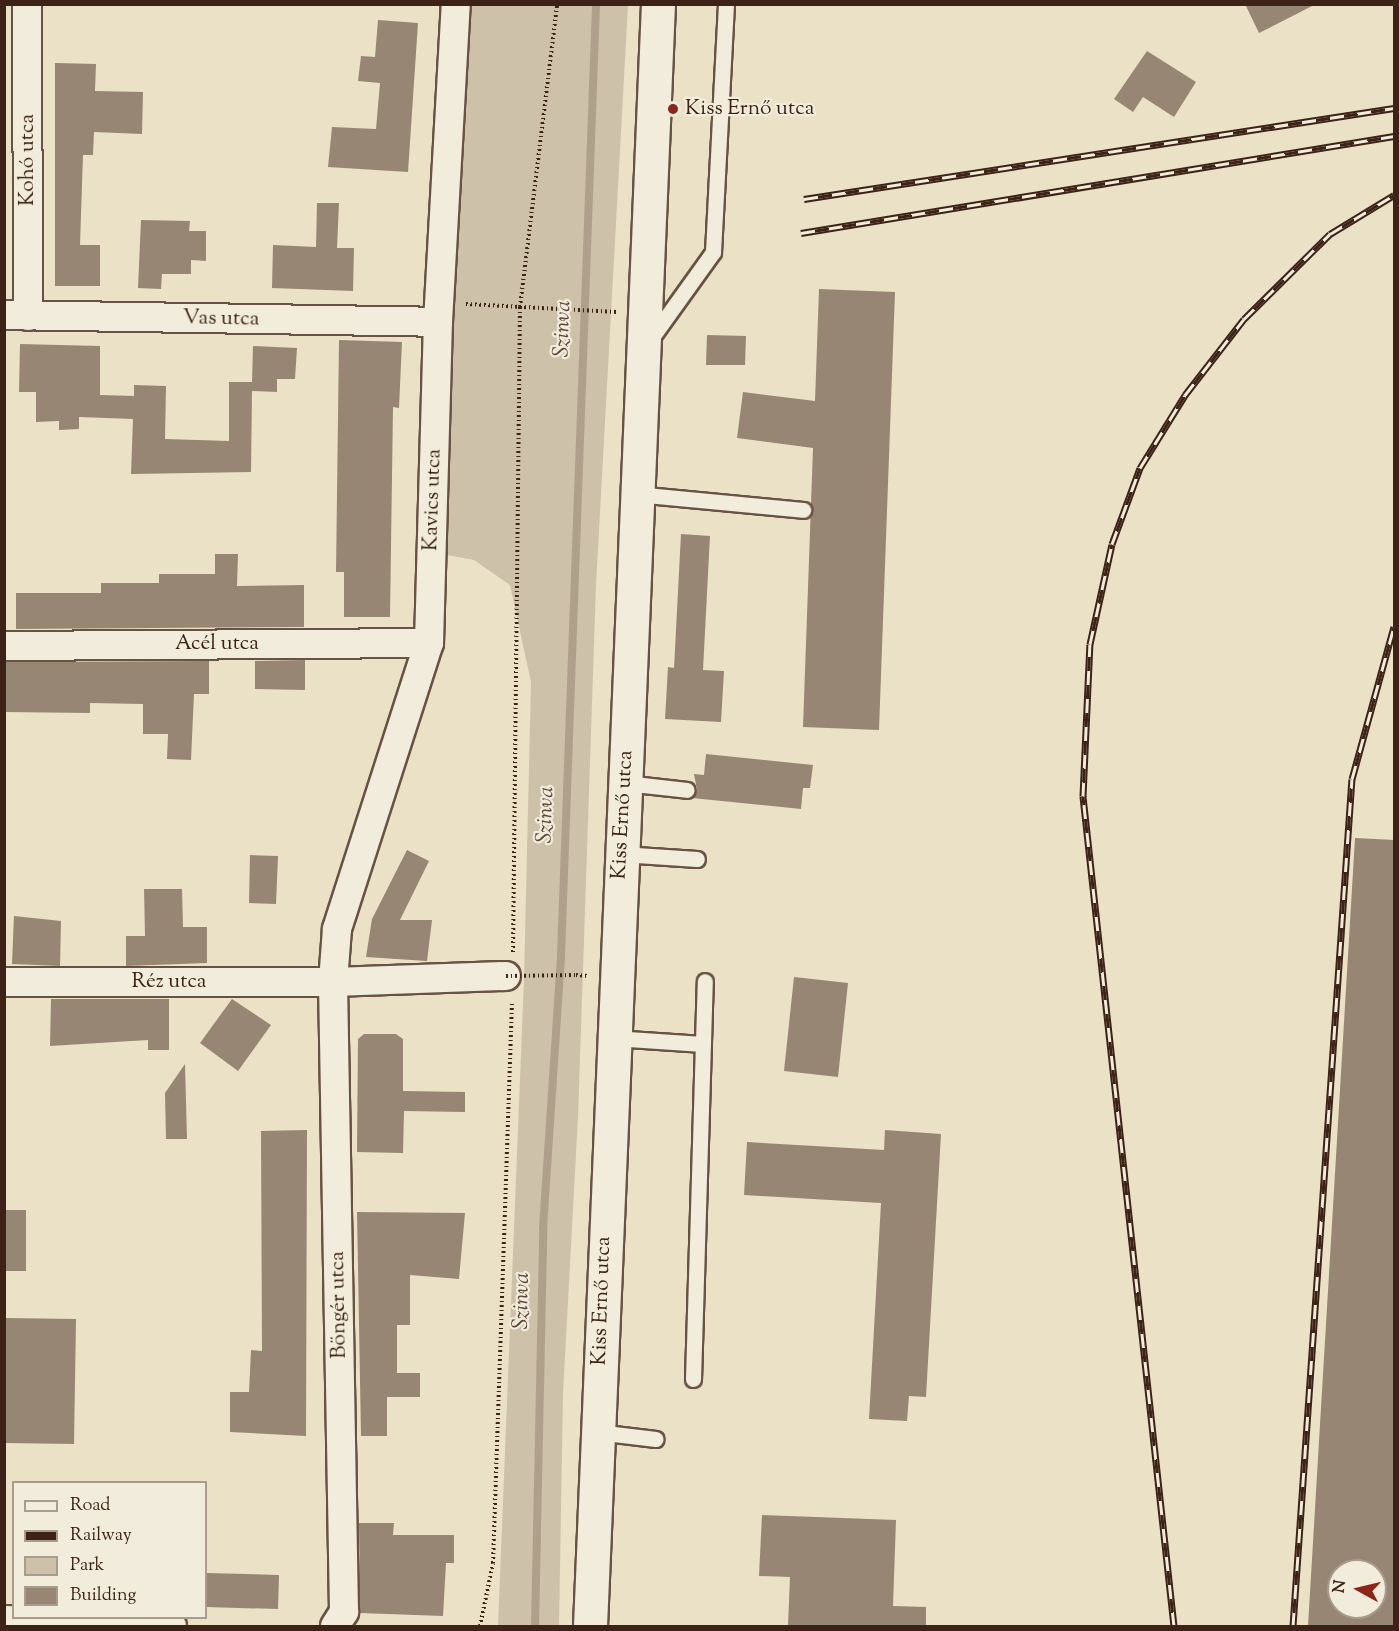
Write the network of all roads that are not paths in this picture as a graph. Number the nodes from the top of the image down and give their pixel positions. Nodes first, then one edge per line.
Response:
1 (27, 4) edge
2 (456, 4) edge
3 (658, 4) edge
4 (726, 4) edge
5 (16, 316) edge
6 (438, 322) junction
7 (644, 347) junction
8 (635, 494) junction
9 (803, 510) dead end
10 (429, 643) junction
11 (4, 646) edge
12 (625, 783) junction
13 (687, 790) dead end
14 (621, 854) junction
15 (697, 859) dead end
16 (506, 976) road end
17 (705, 981) dead end
18 (4, 982) edge
19 (333, 982) junction
20 (613, 1038) junction
21 (703, 1044) junction
22 (693, 1379) dead end
23 (597, 1432) junction
24 (656, 1439) dead end
25 (4, 1620) edge
26 (172, 1626) edge
27 (335, 1626) edge
28 (590, 1626) edge

1 - 5 street, Kohó utca
2 - 6 street, Kavics utca
3 - 7 street, Kiss Ernő utca
4 - 7 lane
5 - 6 street, Vas utca
6 - 10 street, Kavics utca
7 - 8 street, Kiss Ernő utca
8 - 9 lane
8 - 12 street, Kiss Ernő utca
10 - 11 street, Acél utca
10 - 19 street, Kavics utca
12 - 13 lane
12 - 14 street, Kiss Ernő utca
14 - 15 lane
14 - 20 street, Kiss Ernő utca
16 - 19 street, Réz utca
17 - 21 lane
18 - 19 street, Réz utca
19 - 27 street, Böngér utca
20 - 21 lane
20 - 23 street, Kiss Ernő utca
21 - 22 lane
23 - 24 lane
23 - 28 street, Kiss Ernő utca
25 - 26 street

